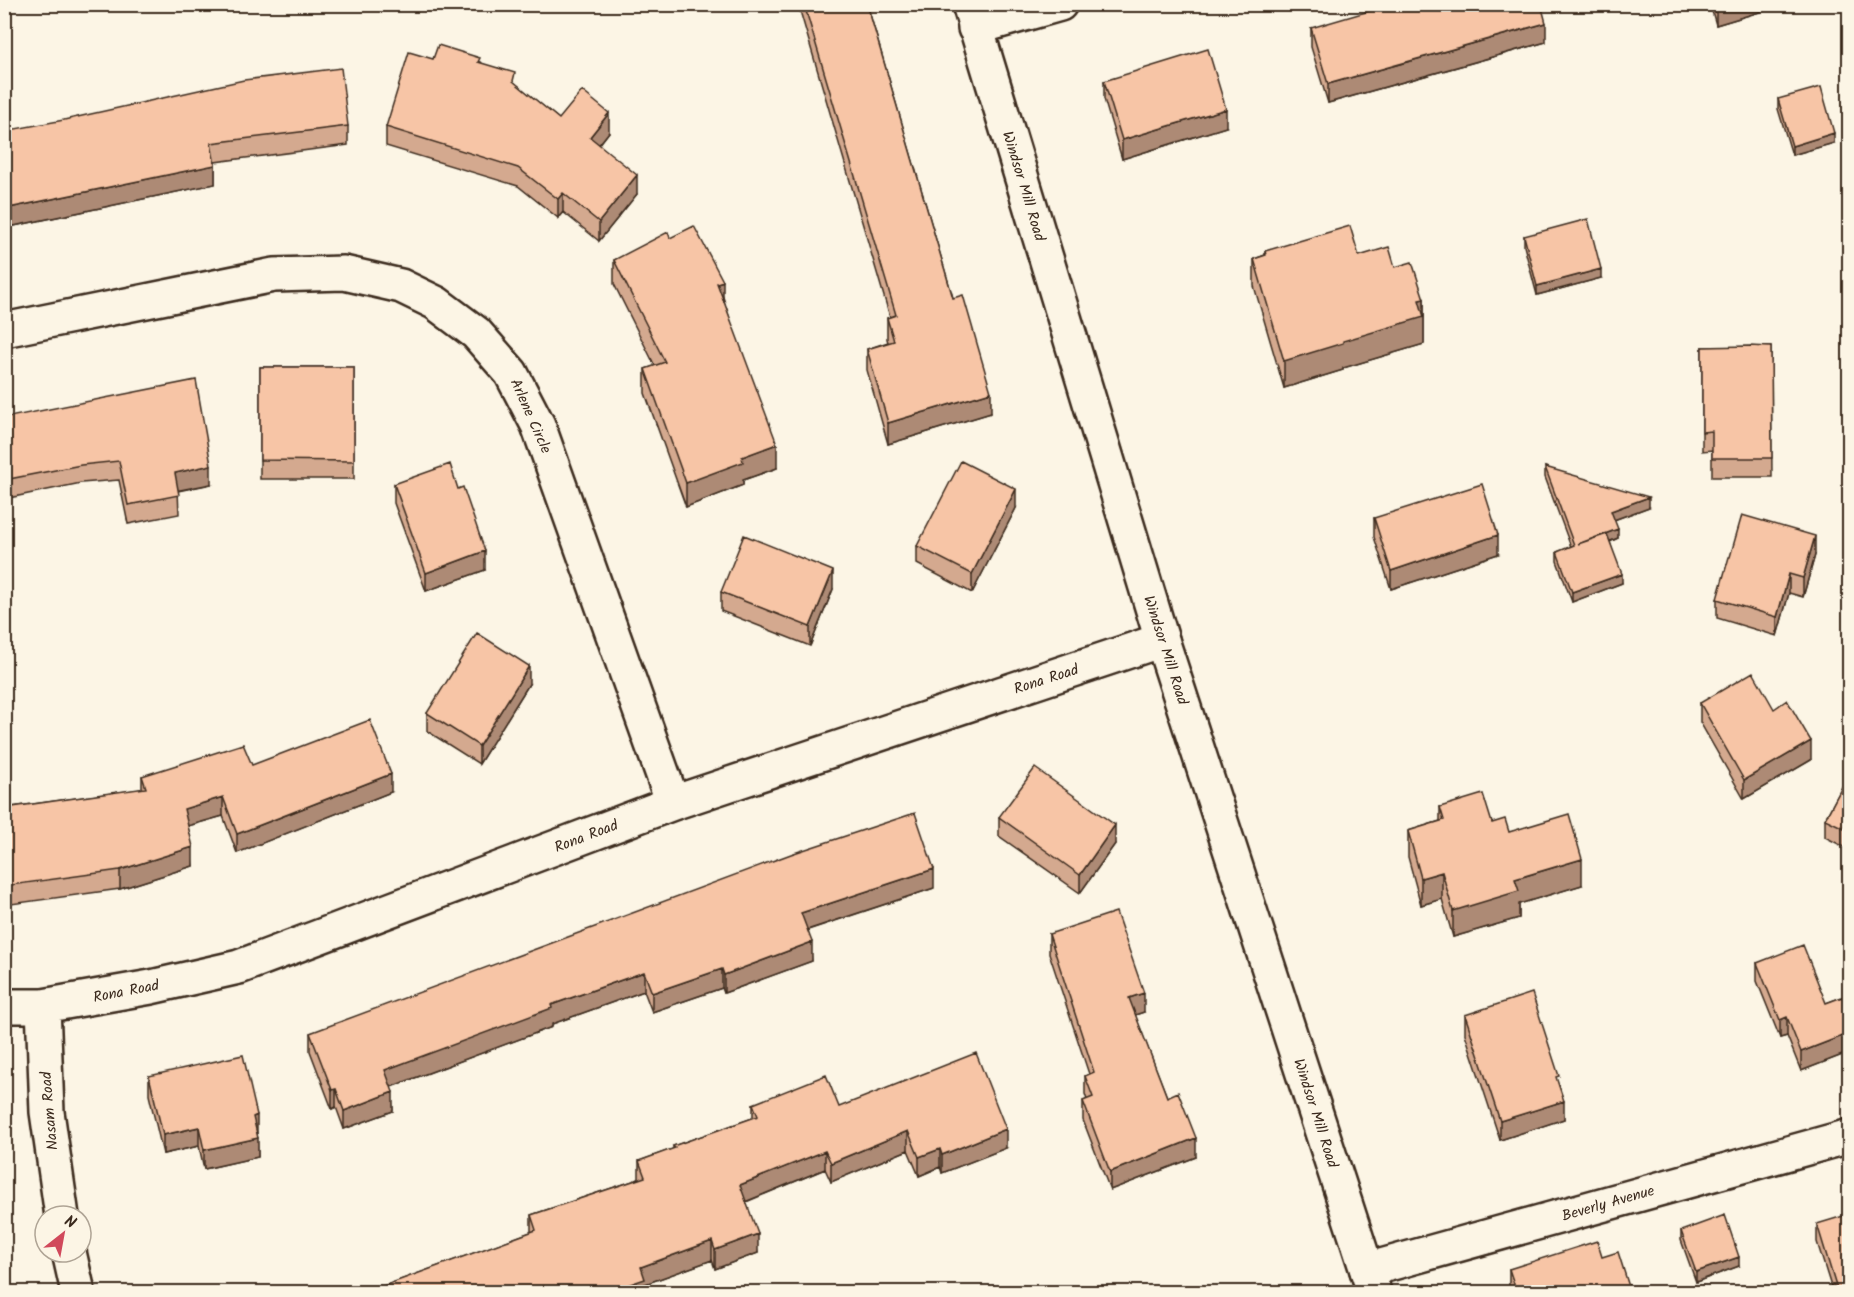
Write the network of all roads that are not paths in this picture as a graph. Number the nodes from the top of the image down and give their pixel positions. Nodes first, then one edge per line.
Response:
1 (1060, 4) edge
2 (972, 16) edge
3 (4, 330) edge
4 (1162, 640) junction
5 (673, 803) junction
6 (4, 1006) edge
7 (43, 1006) junction
8 (1850, 1136) edge
9 (60, 1204) edge
10 (72, 1264) edge
11 (1371, 1281) edge
12 (78, 1293) edge

1 - 2 street
2 - 4 street, Windsor Mill Road
3 - 5 street, Arlene Circle
4 - 5 street, Rona Road
4 - 11 street, Windsor Mill Road
5 - 7 street, Rona Road
6 - 7 street, Rona Road
7 - 9 street, Nasam Road
8 - 11 street, Beverly Avenue
10 - 12 street

